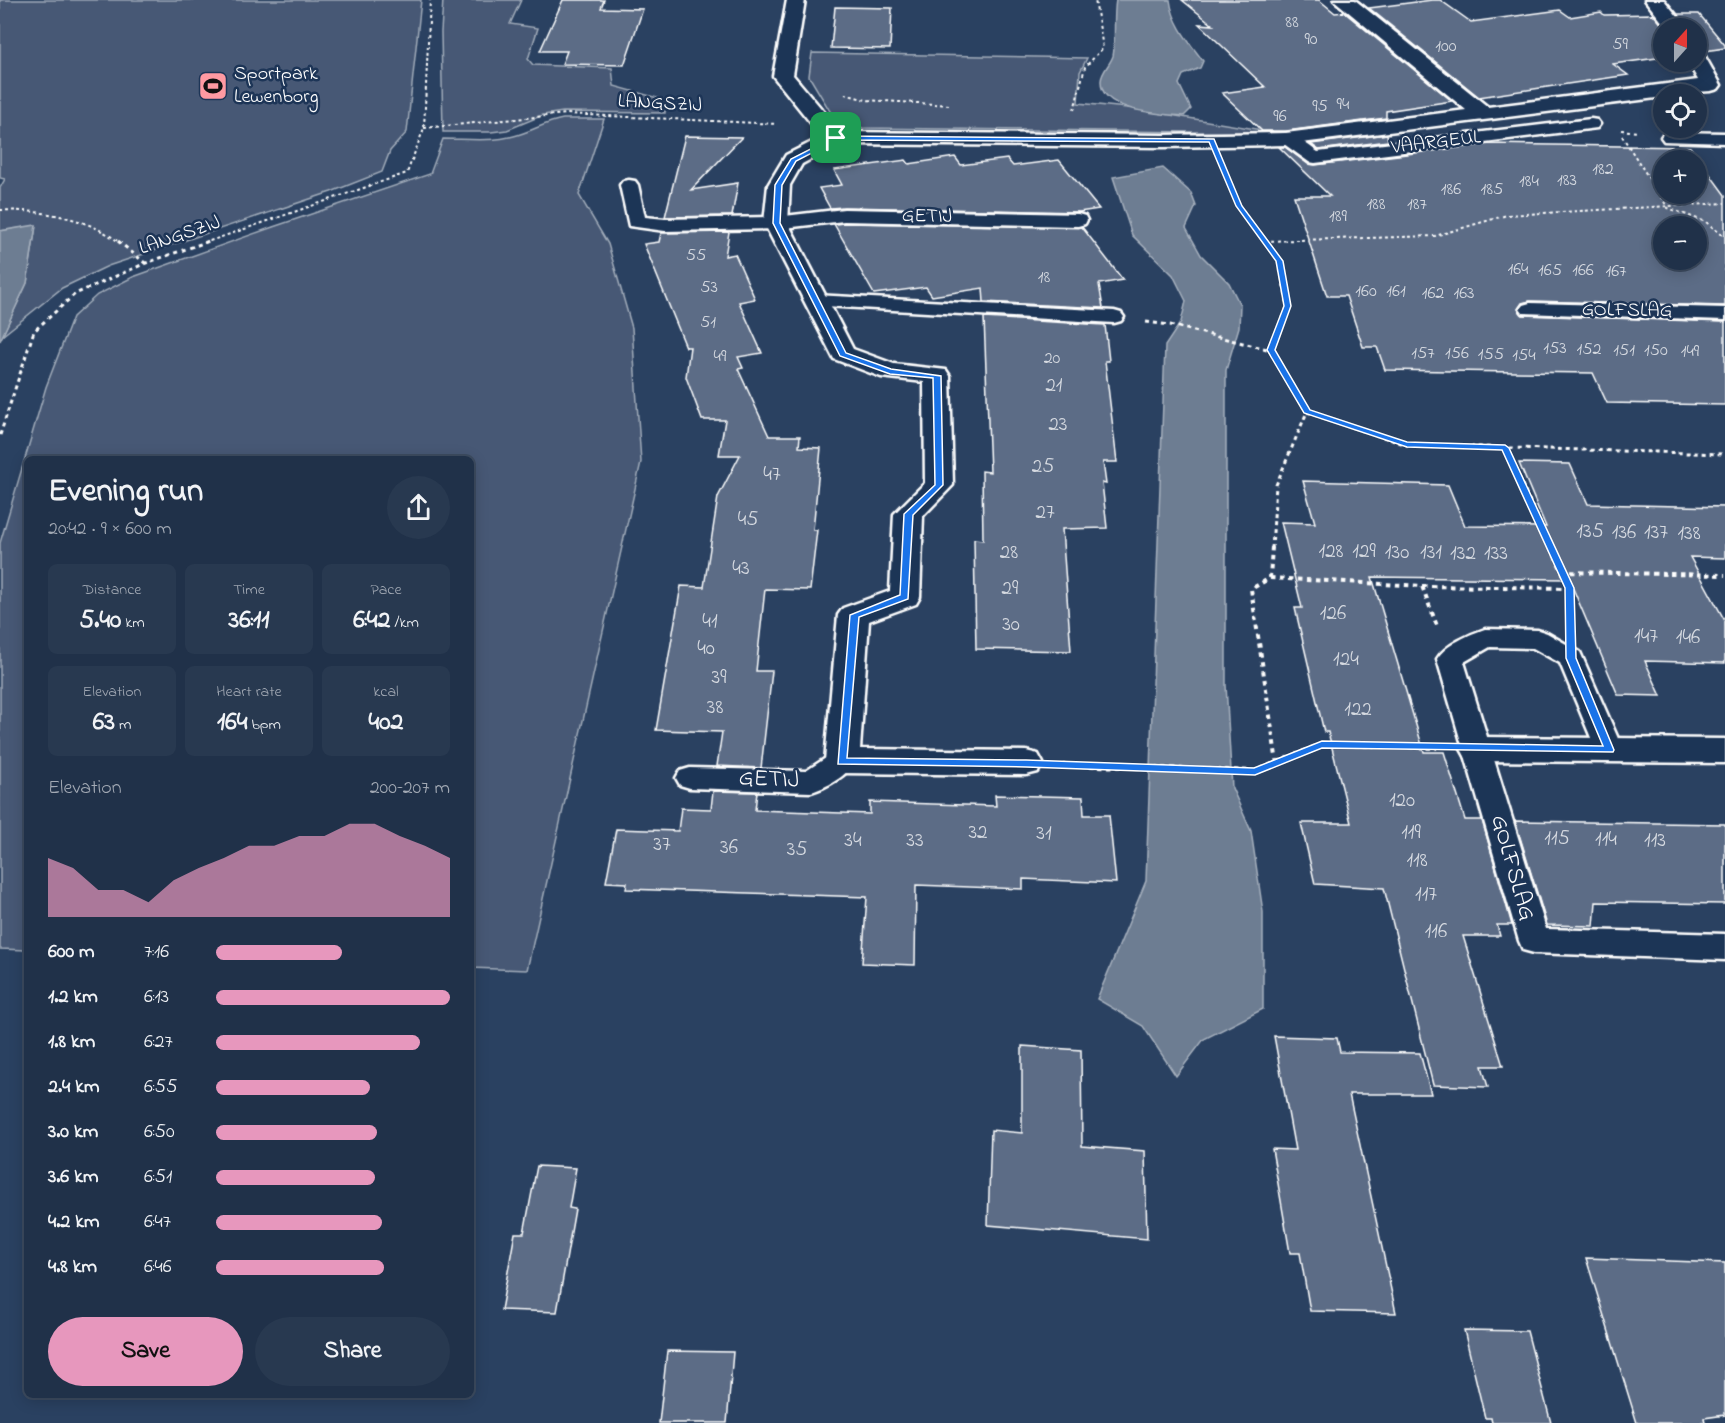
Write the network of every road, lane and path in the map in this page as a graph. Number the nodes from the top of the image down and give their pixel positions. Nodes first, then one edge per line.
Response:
1 (430, 0) edge
2 (796, 0) edge
3 (1095, 0) edge
4 (1343, 0) edge
5 (1654, 0) edge
6 (1669, 18) edge
7 (1707, 72) edge
8 (1718, 88) edge
9 (844, 94) dead end
10 (952, 105) dead end
11 (1484, 114) junction
12 (1074, 118) dead end
13 (1591, 124) dead end
14 (424, 128) junction
15 (829, 132) junction
16 (1653, 134) edge
17 (1707, 137) edge
18 (1725, 138) edge
19 (1286, 139) junction
20 (1212, 140) junction
21 (629, 185) dead end
22 (1725, 203) edge
23 (1668, 208) junction
24 (0, 210) edge
25 (1078, 220) dead end
26 (776, 223) junction
27 (1725, 237) edge
28 (1264, 241) junction
29 (146, 263) junction
30 (815, 301) junction
31 (1530, 309) dead end
32 (1725, 314) edge
33 (1114, 317) dead end
34 (1170, 325) dead end
35 (1271, 350) junction
36 (1306, 412) junction
37 (0, 435) edge
38 (1505, 448) junction
39 (1725, 454) edge
40 (1562, 572) junction
41 (1725, 575) edge
42 (1270, 578) junction
43 (1422, 586) junction
44 (1570, 588) junction
45 (1571, 658) junction
46 (1450, 659) junction
47 (1478, 749) junction
48 (1610, 750) junction
49 (1725, 751) edge
50 (842, 761) junction
51 (1026, 763) joint
52 (1277, 763) junction
53 (690, 778) dead end
54 (1725, 947) edge

1 - 14 path, LANGSZIJ
2 - 15 street
3 - 12 path
4 - 11 street, VAARGEUL
5 - 6 street
7 - 8 street, VAARGEUL
8 - 11 street, VAARGEUL
9 - 10 path
11 - 19 street, VAARGEUL
13 - 19 lane, VAARGEUL
14 - 15 path, LANGSZIJ
14 - 29 path, LANGSZIJ
15 - 20 street, VAARGEUL
15 - 26 street
16 - 23 path
17 - 18 lane
19 - 20 street, VAARGEUL
20 - 28 path
21 - 26 lane, GETIJ
22 - 23 path
23 - 27 path
23 - 28 path
24 - 29 path
25 - 26 lane, GETIJ
26 - 30 street
28 - 35 path
29 - 37 path, LANGSZIJ
30 - 33 lane
30 - 50 street
31 - 32 lane, GOLFSLAG
34 - 35 path
35 - 36 path
36 - 38 path
36 - 42 path
38 - 39 path
38 - 40 path
40 - 41 path
40 - 44 path
42 - 43 path
42 - 52 path
43 - 44 path
43 - 46 path
44 - 45 path
45 - 46 lane
45 - 48 lane
46 - 47 lane, GOLFSLAG
47 - 48 street
47 - 52 path
47 - 54 lane, GOLFSLAG
48 - 49 street
50 - 51 street
50 - 53 lane, GETIJ
51 - 52 path

